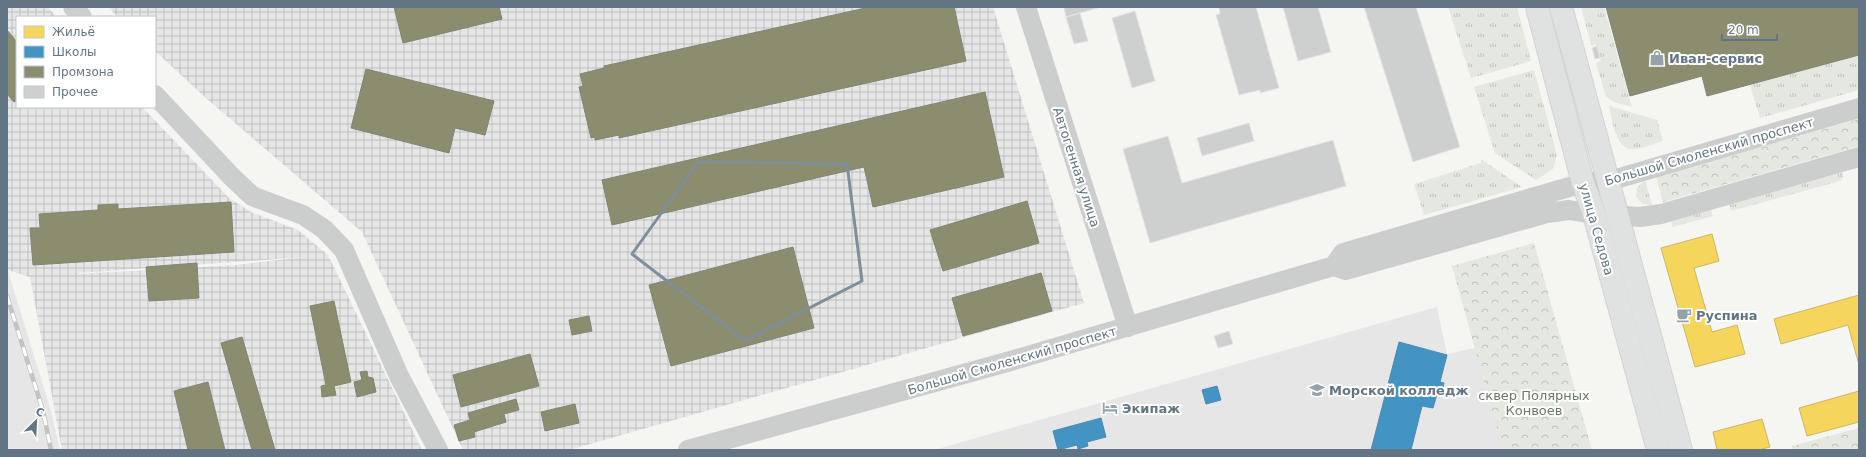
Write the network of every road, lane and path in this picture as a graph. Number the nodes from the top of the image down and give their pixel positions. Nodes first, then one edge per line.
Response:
1 (73, 7) edge
2 (1026, 7) edge
3 (1537, 7) edge
4 (1561, 7) edge
5 (81, 16) edge
6 (156, 95) edge
7 (1859, 108) edge
8 (1859, 157) edge
9 (1609, 180) junction
10 (1584, 183) junction
11 (1594, 214) junction
12 (1617, 216) junction
13 (1334, 266) junction
14 (1128, 327) junction
15 (438, 450) edge
16 (688, 450) edge
17 (1658, 450) edge
18 (1681, 450) edge

1 - 5 street
2 - 14 street, Автогенная улица
3 - 10 main road, улица Седова
4 - 9 main road, улица Седова
6 - 15 street
7 - 9 street, Большой Смоленский проспект
8 - 12 street, Большой Смоленский проспект
9 - 10 street, Большой Смоленский проспект
9 - 12 main road, улица Седова
10 - 11 main road, улица Седова
10 - 13 street, Большой Смоленский проспект
11 - 12 street, Большой Смоленский проспект
11 - 13 street, Большой Смоленский проспект
11 - 17 main road, улица Седова
12 - 18 main road, улица Седова
13 - 14 street, Большой Смоленский проспект
14 - 16 street, Большой Смоленский проспект

